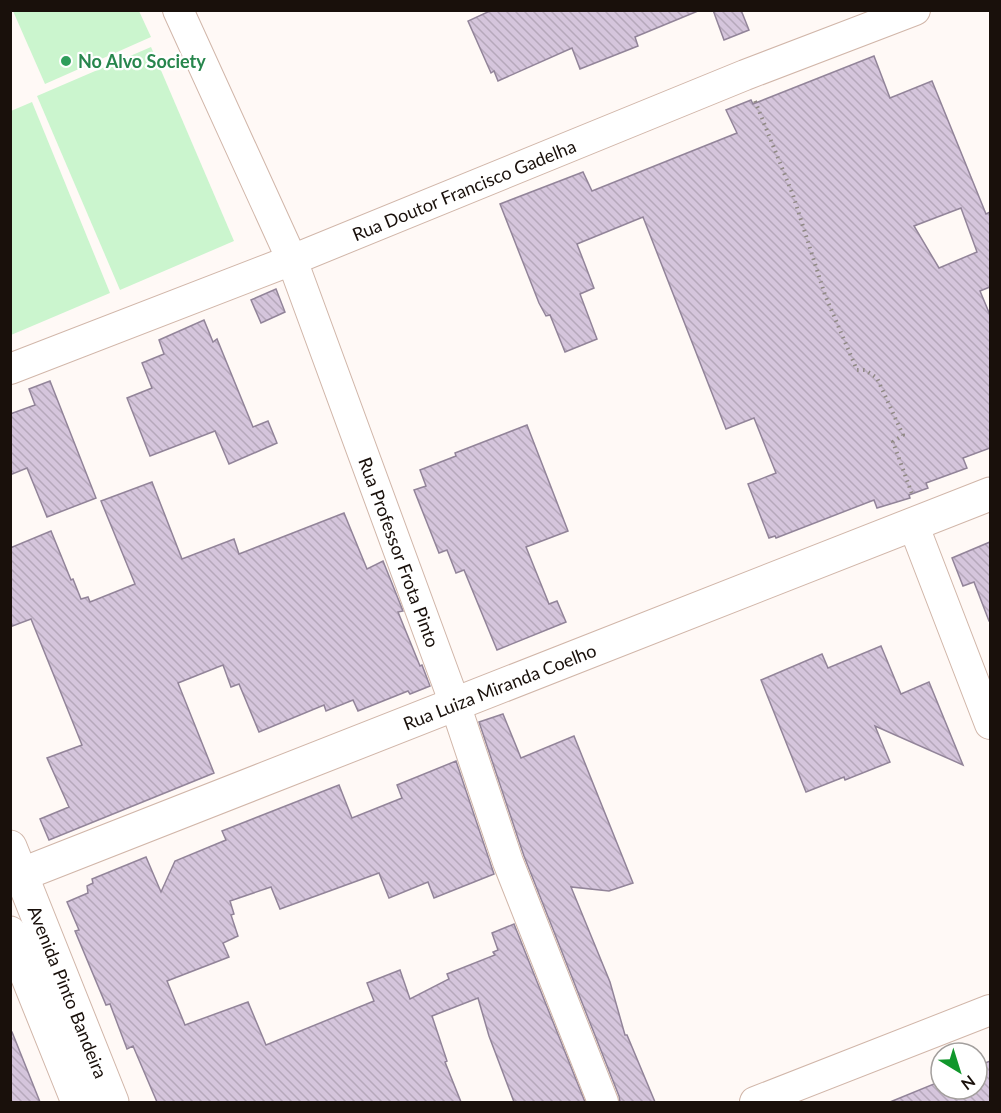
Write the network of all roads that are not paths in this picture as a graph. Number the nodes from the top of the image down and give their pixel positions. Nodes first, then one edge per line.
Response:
1 (178, 10) edge
2 (915, 10) edge
3 (292, 260) junction
4 (10, 369) edge
5 (990, 495) edge
6 (913, 525) junction
7 (456, 704) junction
8 (990, 724) edge
9 (14, 867) edge
10 (10, 933) edge
11 (990, 1010) edge
12 (78, 1102) edge
13 (112, 1102) edge
14 (603, 1102) edge
15 (756, 1102) edge

1 - 3 street, Rua Professor Frota Pinto
2 - 3 street, Rua Doutor Francisco Gadelha
3 - 4 street, Rua Doutor Francisco Gadelha
3 - 7 street, Rua Professor Frota Pinto
5 - 6 street, Rua Luiza Miranda Coelho
6 - 7 street, Rua Luiza Miranda Coelho
6 - 8 street
7 - 9 street, Rua Luiza Miranda Coelho
7 - 14 street, Rua Professor Frota Pinto
9 - 13 street, Avenida Pinto Bandeira
10 - 12 street, Avenida Pinto Bandeira
11 - 15 street

